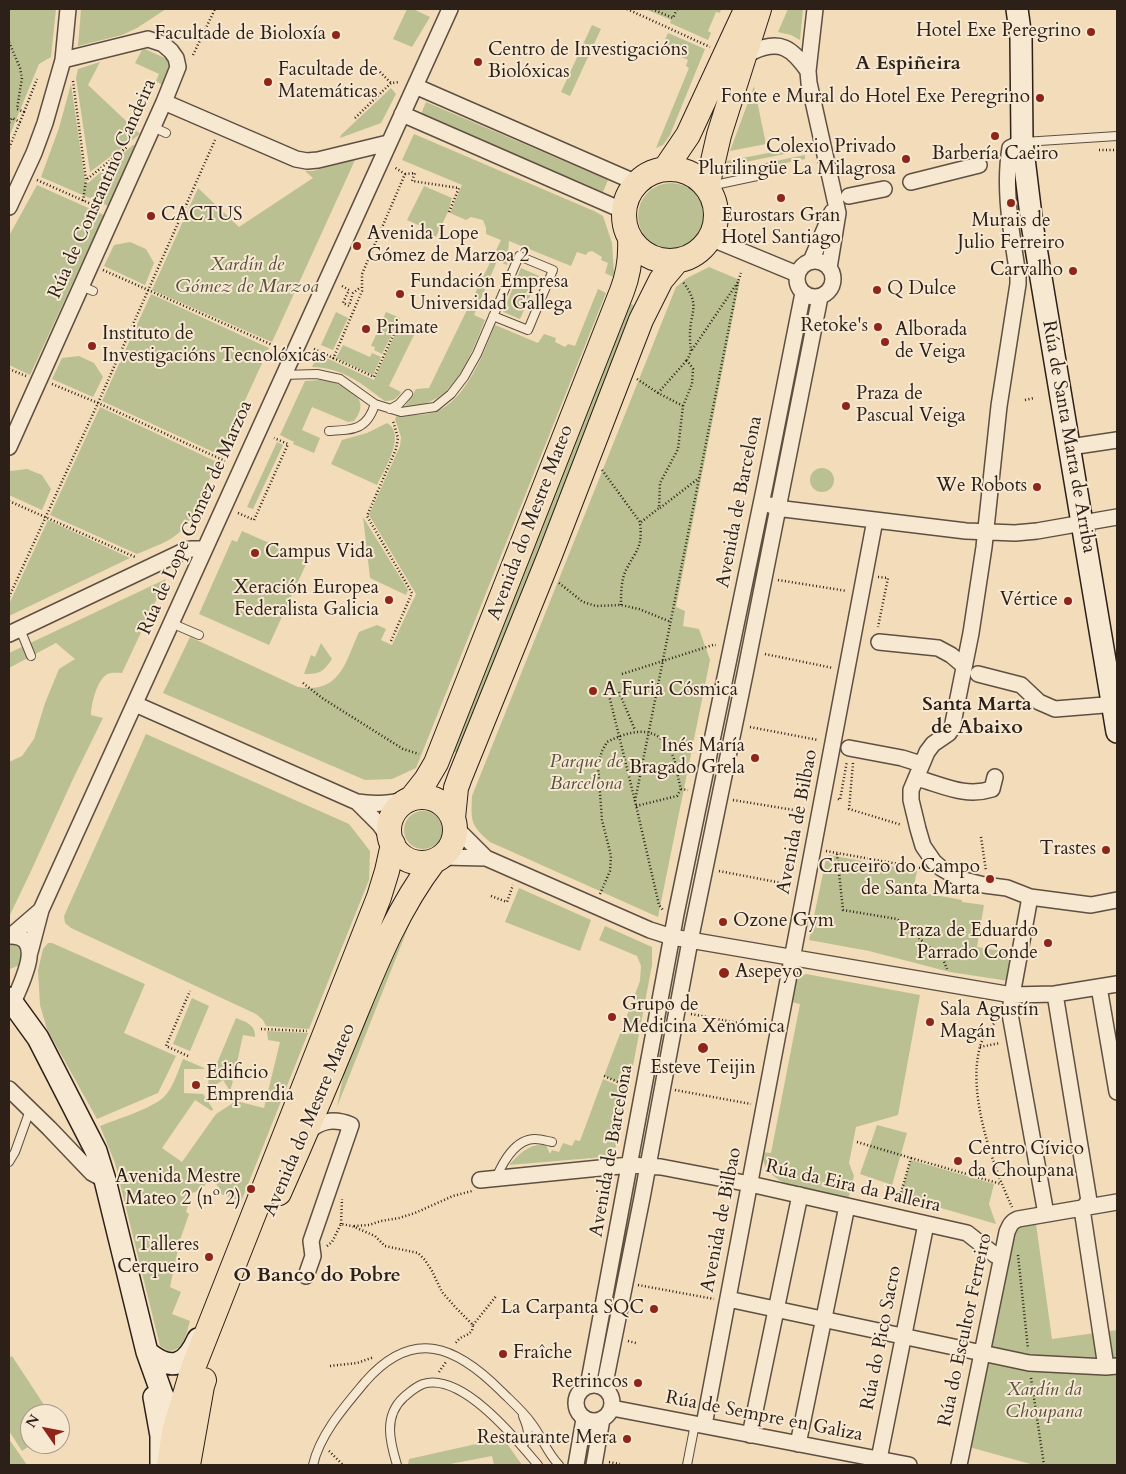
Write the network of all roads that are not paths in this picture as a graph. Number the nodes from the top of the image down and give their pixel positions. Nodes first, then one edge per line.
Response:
1 (68, 9) edge
2 (450, 9) edge
3 (743, 9) edge
4 (747, 9) edge
5 (759, 9) edge
6 (770, 9) edge
7 (815, 9) edge
8 (1018, 9) edge
9 (1026, 9) edge
10 (1021, 38) junction
11 (718, 50) junction
12 (752, 52) junction
13 (63, 60) junction
14 (808, 71) junction
15 (409, 84) junction
16 (736, 84) junction
17 (164, 102) junction
18 (402, 114) junction
19 (1117, 136) edge
20 (1022, 142) junction
21 (388, 143) junction
22 (979, 165) dead end
23 (665, 169) junction
24 (757, 176) dead end
25 (911, 182) dead end
26 (637, 183) junction
27 (707, 186) junction
28 (884, 189) dead end
29 (849, 196) dead end
30 (835, 204) junction
31 (9, 207) edge
32 (624, 211) junction
33 (710, 238) junction
34 (630, 239) junction
35 (811, 261) junction
36 (829, 268) junction
37 (679, 270) junction
38 (797, 274) junction
39 (802, 293) junction
40 (820, 296) junction
41 (494, 316) junction
42 (282, 375) junction
43 (408, 394) dead end
44 (375, 404) junction
45 (390, 409) junction
46 (329, 431) dead end
47 (1117, 440) edge
48 (9, 447) edge
49 (1070, 447) junction
50 (762, 497) junction
51 (778, 508) junction
52 (1117, 517) edge
53 (875, 520) junction
54 (1082, 523) junction
55 (985, 532) junction
56 (204, 550) junction
57 (171, 623) junction
58 (14, 632) edge
59 (199, 636) dead end
60 (878, 637) road end
61 (31, 656) dead end
62 (964, 666) junction
63 (978, 674) dead end
64 (135, 704) junction
65 (1115, 704) edge
66 (717, 718) junction
67 (741, 724) junction
68 (1117, 732) edge
69 (850, 750) road end
70 (918, 771) junction
71 (995, 777) dead end
72 (411, 799) junction
73 (357, 802) junction
74 (454, 823) junction
75 (393, 844) junction
76 (486, 858) junction
77 (438, 859) junction
78 (1030, 897) junction
79 (1117, 900) edge
80 (41, 910) junction
81 (10, 936) edge
82 (672, 937) junction
83 (690, 941) junction
84 (30, 952) junction
85 (792, 958) junction
86 (1117, 984) edge
87 (1099, 987) junction
88 (1055, 994) junction
89 (1012, 995) junction
90 (11, 1000) edge
91 (338, 1057) junction
92 (9, 1089) edge
93 (1117, 1092) edge
94 (30, 1110) junction
95 (343, 1122) junction
96 (305, 1134) junction
97 (552, 1142) dead end
98 (9, 1162) edge
99 (630, 1165) junction
100 (273, 1166) junction
101 (647, 1166) junction
102 (496, 1178) junction
103 (106, 1180) junction
104 (480, 1180) road end
105 (750, 1184) junction
106 (800, 1196) junction
107 (1117, 1202) edge
108 (847, 1206) junction
109 (1082, 1208) junction
110 (1046, 1214) junction
111 (926, 1224) junction
112 (1002, 1257) junction
113 (306, 1276) dead end
114 (722, 1300) junction
115 (776, 1309) junction
116 (824, 1319) junction
117 (903, 1336) junction
118 (147, 1352) junction
119 (982, 1353) junction
120 (1112, 1366) edge
121 (197, 1377) junction
122 (588, 1386) junction
123 (604, 1388) junction
124 (520, 1410) junction
125 (607, 1414) junction
126 (584, 1419) junction
127 (176, 1424) junction
128 (700, 1425) junction
129 (750, 1435) junction
130 (798, 1444) junction
131 (522, 1446) junction
132 (879, 1459) junction
133 (161, 1465) edge
134 (169, 1465) edge
135 (180, 1465) edge
136 (188, 1465) edge
137 (313, 1465) edge
138 (397, 1465) edge
139 (538, 1465) edge
140 (559, 1465) edge
141 (576, 1465) edge
142 (594, 1465) edge
143 (687, 1465) edge
144 (909, 1465) edge
145 (959, 1465) edge

1 - 13 street
2 - 15 street, Rúa de Lope Gómez de Marzoa
3 - 11 street
4 - 11 main road
5 - 16 main road
6 - 12 street
7 - 14 street, Avenida de Barcelona
8 - 10 street
9 - 10 street
10 - 20 street, Rúa de Santa Marta de Arriba
11 - 23 main road
12 - 14 street
12 - 16 street
13 - 17 street, Rúa de Constantino Candeira
13 - 31 street
14 - 30 street, Avenida de Barcelona
15 - 18 street, Rúa de Lope Gómez de Marzoa
15 - 26 street
16 - 27 main road
17 - 21 street
17 - 48 street, Rúa de Constantino Candeira
18 - 21 street, Rúa de Lope Gómez de Marzoa
18 - 32 street
19 - 20 lane
20 - 49 street, Rúa de Santa Marta de Arriba
20 - 55 street
21 - 42 street, Rúa de Lope Gómez de Marzoa
22 - 25 street
23 - 26 main road
23 - 27 main road
24 - 27 lane
26 - 32 main road
27 - 33 main road
28 - 29 street
30 - 35 street
30 - 36 street, Avenida de Barcelona
32 - 34 main road
33 - 37 main road
33 - 38 street
34 - 37 main road
34 - 72 main road, Avenida do Mestre Mateo
35 - 36 street
35 - 38 street
36 - 40 street, Avenida de Barcelona
37 - 74 main road, Avenida do Mestre Mateo
38 - 39 street, Avenida de Barcelona
39 - 40 street
39 - 50 street, Avenida de Barcelona
40 - 51 street, Avenida de Barcelona
41 - 41 lane
41 - 45 lane
42 - 44 lane
42 - 56 street, Rúa de Lope Gómez de Marzoa
43 - 45 lane
44 - 45 lane
44 - 46 lane
47 - 49 street
49 - 54 street, Rúa de Santa Marta de Arriba
50 - 51 street
50 - 66 street, Avenida de Barcelona
51 - 53 street
51 - 67 street, Avenida de Barcelona
52 - 54 street
53 - 55 street
53 - 85 street, Avenida de Bilbao
54 - 55 street
54 - 65 street, Rúa de Santa Marta de Arriba
55 - 62 street
56 - 57 street, Rúa de Lope Gómez de Marzoa
56 - 58 street
57 - 59 lane
57 - 64 street, Rúa de Lope Gómez de Marzoa
58 - 61 lane
60 - 62 street
62 - 70 street
63 - 65 street
64 - 73 street
64 - 80 street, Rúa de Lope Gómez de Marzoa
65 - 68 street, Rúa de Santa Marta de Arriba
66 - 67 street
66 - 82 street, Avenida de Barcelona
67 - 83 street, Avenida de Barcelona
69 - 70 street
70 - 71 street
70 - 78 street
72 - 73 street
72 - 74 main road
72 - 75 main road
73 - 75 street
74 - 76 street
74 - 77 main road
75 - 77 main road
75 - 100 main road, Avenida do Mestre Mateo
76 - 77 street
76 - 82 street
77 - 91 main road, Avenida do Mestre Mateo
78 - 79 street
78 - 89 street
80 - 81 street, Rúa de Lope Gómez de Marzoa
80 - 84 street, Rúa de Lope Gómez de Marzoa
81 - 84 street, Rúa de Lope Gómez de Marzoa
82 - 83 street
82 - 99 street, Avenida de Barcelona
83 - 85 street
83 - 101 street, Avenida de Barcelona
84 - 90 street, Rúa de Lope Gómez de Marzoa
85 - 89 street
85 - 105 street, Avenida de Bilbao
86 - 87 street
87 - 88 street
87 - 93 street
88 - 89 street
88 - 109 street
89 - 110 street
90 - 103 street
91 - 95 street
91 - 96 main road, Avenida do Mestre Mateo
92 - 94 street
94 - 98 lane
94 - 103 street
95 - 96 street
95 - 113 street
96 - 121 main road, Avenida do Mestre Mateo
97 - 102 lane
99 - 101 street, Rúa da Eira da Palleira
99 - 102 street, Rúa da Eira da Palleira
99 - 122 street, Avenida de Barcelona
100 - 118 street
100 - 121 main road, Avenida do Mestre Mateo
101 - 105 street, Rúa da Eira da Palleira
101 - 123 street, Avenida de Barcelona
102 - 104 street, Rúa da Eira da Palleira
103 - 118 street
105 - 106 street, Rúa da Eira da Palleira
105 - 114 street, Avenida de Bilbao
106 - 108 street, Rúa da Eira da Palleira
106 - 115 street
107 - 109 street
108 - 111 street, Rúa da Eira da Palleira
108 - 116 street
109 - 110 street
109 - 120 street
110 - 112 street, Rúa do Escultor Ferreiro
111 - 112 street, Rúa da Eira da Palleira
111 - 117 street, Rúa do Pico Sacro
112 - 119 street, Rúa do Escultor Ferreiro
114 - 115 street
114 - 128 street, Avenida de Bilbao
115 - 116 street
115 - 129 street
116 - 117 street
116 - 130 street
117 - 119 street
117 - 132 street, Rúa do Pico Sacro
118 - 127 street
118 - 133 street
119 - 120 street
119 - 145 street, Rúa do Escultor Ferreiro
121 - 127 main road
121 - 136 main road
122 - 123 street
122 - 126 street
123 - 125 street
124 - 131 lane
124 - 137 lane
124 - 140 lane
125 - 126 street
125 - 128 street, Rúa de Sempre en Galiza
125 - 142 street
126 - 141 street
127 - 134 main road
127 - 135 street
128 - 129 street, Rúa de Sempre en Galiza
128 - 143 lane
129 - 130 street, Rúa de Sempre en Galiza
130 - 132 street, Rúa de Sempre en Galiza
131 - 138 lane
131 - 139 lane
132 - 144 street, Rúa de Sempre en Galiza

